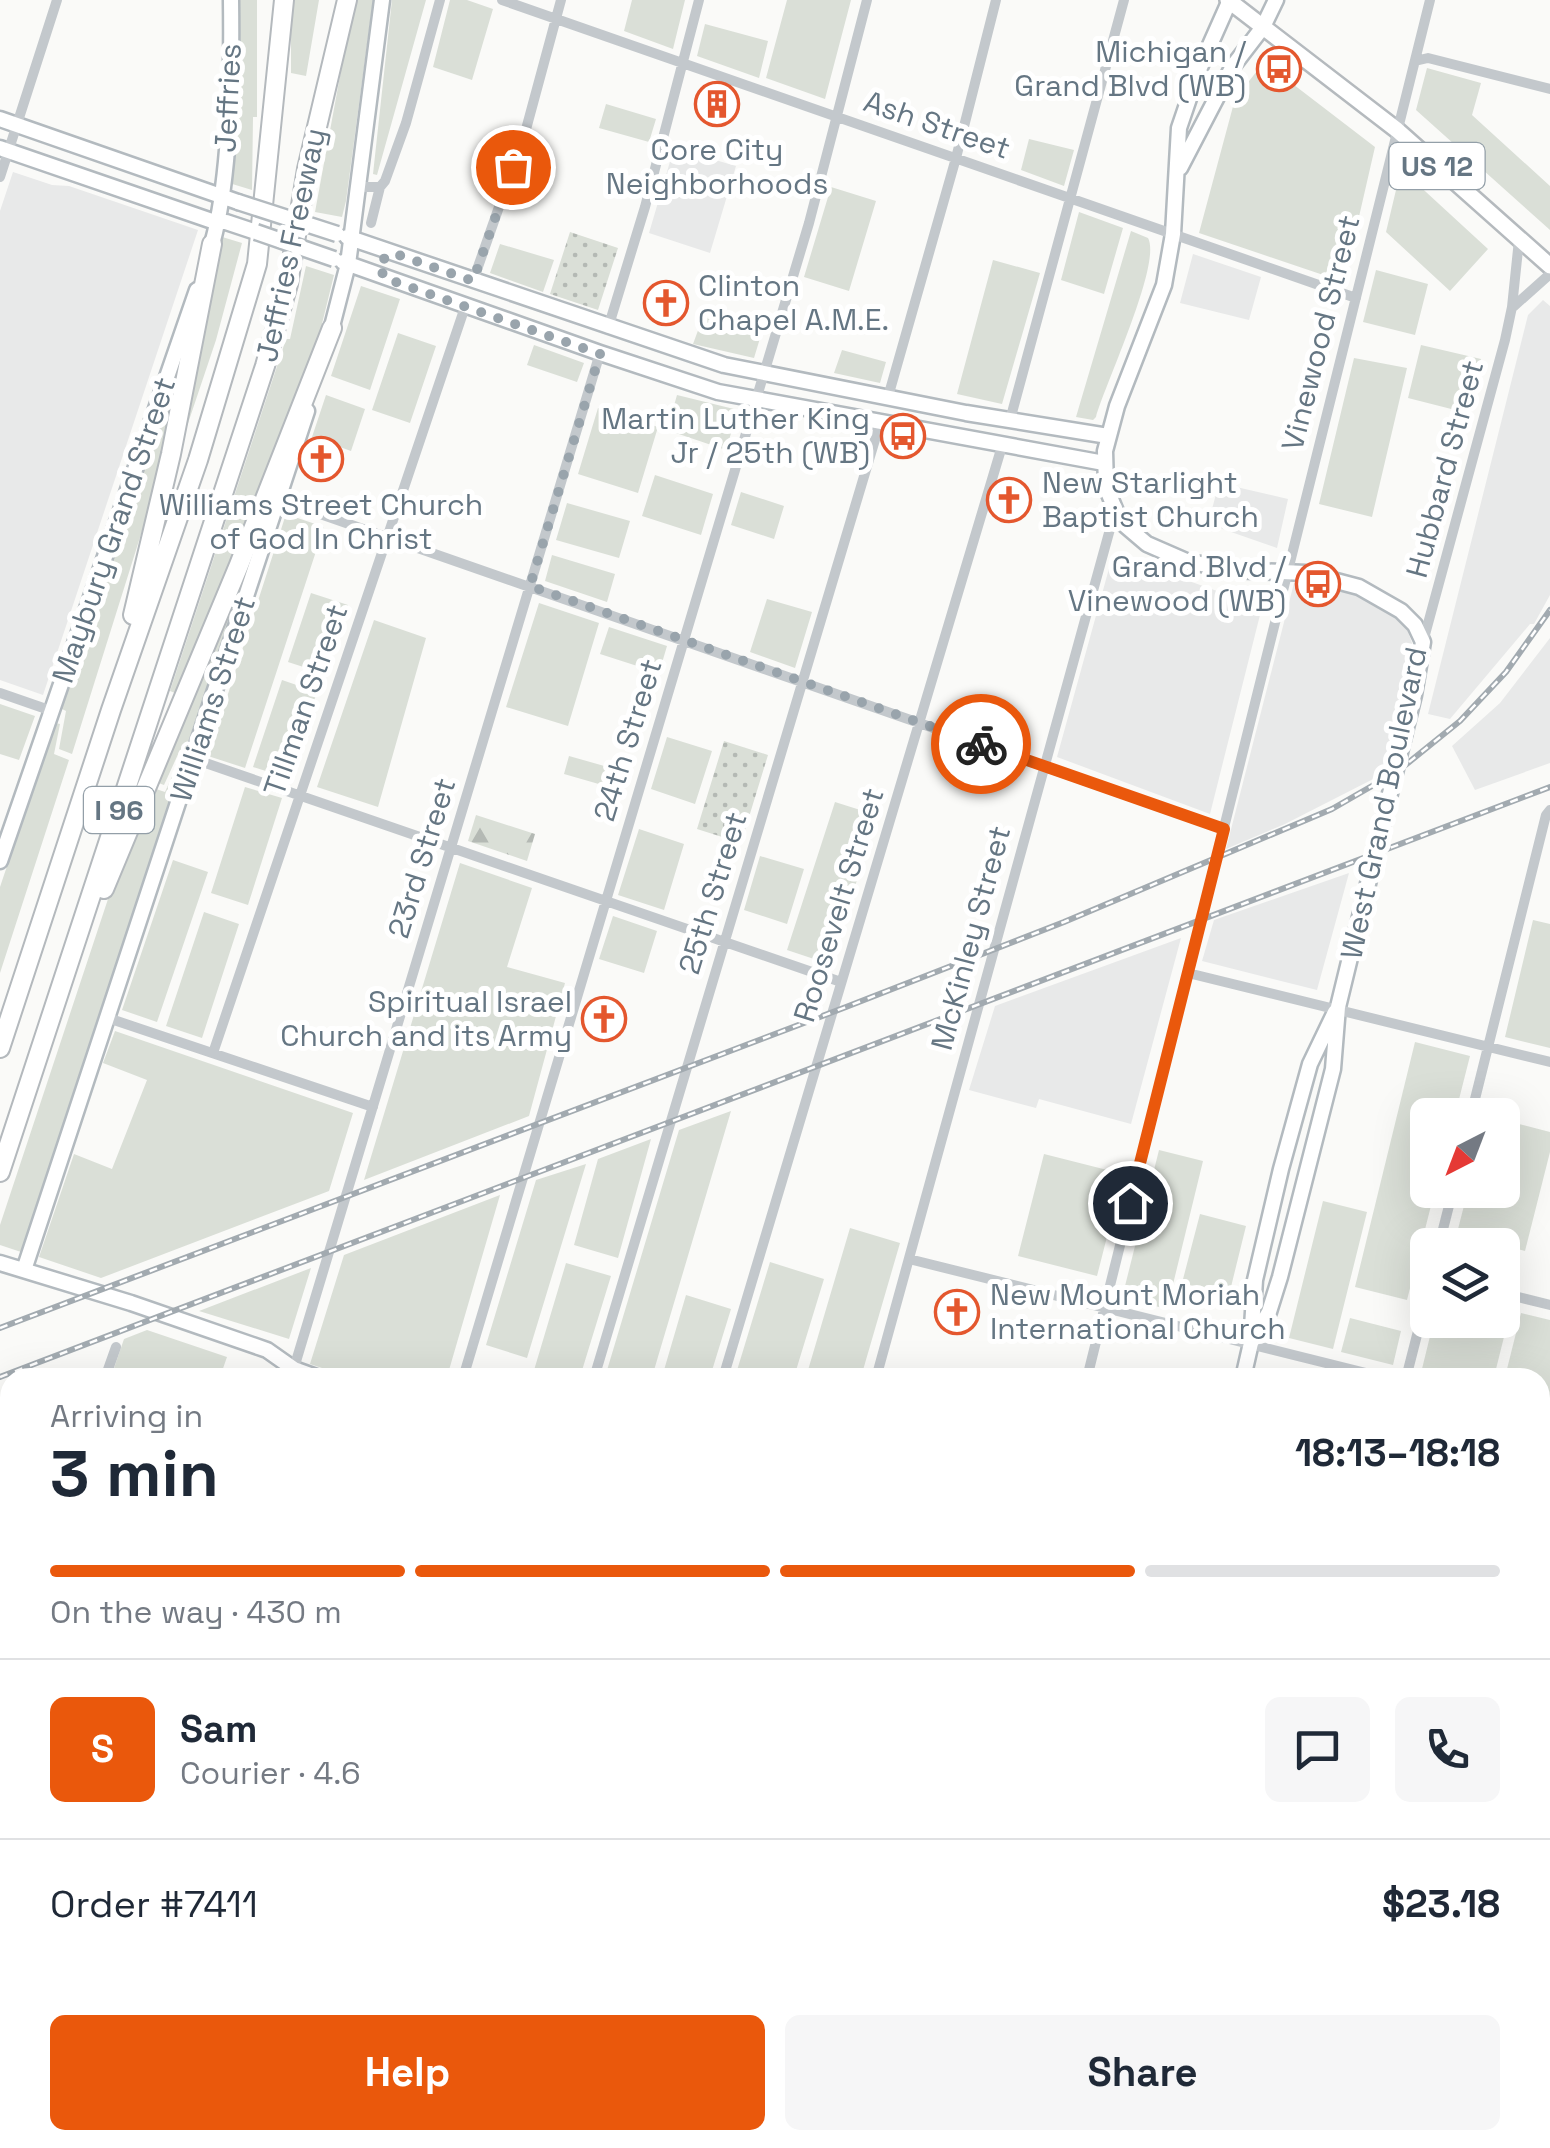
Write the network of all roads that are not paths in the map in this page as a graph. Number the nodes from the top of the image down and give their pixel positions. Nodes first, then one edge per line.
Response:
1 (57, 0) edge
2 (231, 0) edge
3 (273, 0) edge
4 (284, 0) edge
5 (334, 0) edge
6 (347, 0) edge
7 (382, 0) edge
8 (440, 0) edge
9 (502, 0) edge
10 (561, 0) edge
11 (700, 0) edge
12 (867, 0) edge
13 (996, 0) edge
14 (1124, 0) edge
15 (1229, 0) edge
16 (1276, 0) edge
17 (1430, 0) edge
18 (556, 19) junction
19 (1263, 28) junction
20 (1414, 61) junction
21 (684, 63) junction
22 (1198, 72) junction
23 (276, 82) junction
24 (1223, 85) junction
25 (1550, 89) edge
26 (838, 117) junction
27 (0, 120) edge
28 (17, 125) junction
29 (1397, 130) junction
30 (58, 140) junction
31 (4, 149) edge
32 (956, 158) junction
33 (50, 165) junction
34 (306, 169) junction
35 (1178, 174) junction
36 (0, 178) edge
37 (188, 185) junction
38 (358, 187) junction
39 (380, 188) junction
40 (221, 196) junction
41 (1072, 199) junction
42 (181, 210) junction
43 (221, 222) junction
44 (370, 223) dead end
45 (1173, 234) junction
46 (344, 236) junction
47 (1519, 240) junction
48 (212, 244) junction
49 (393, 253) junction
50 (341, 261) junction
51 (1550, 270) edge
52 (384, 278) junction
53 (473, 281) junction
54 (519, 297) junction
55 (1356, 298) junction
56 (466, 307) junction
57 (1512, 307) junction
58 (563, 312) junction
59 (513, 323) junction
60 (332, 328) junction
61 (608, 328) junction
62 (554, 338) junction
63 (600, 354) junction
64 (724, 365) junction
65 (764, 373) junction
66 (801, 380) junction
67 (718, 392) junction
68 (888, 397) junction
69 (756, 399) junction
70 (927, 406) junction
71 (795, 408) junction
72 (966, 413) junction
73 (1010, 420) junction
74 (880, 423) junction
75 (922, 432) junction
76 (1108, 436) junction
77 (961, 439) junction
78 (1002, 446) junction
79 (1104, 464) junction
80 (280, 500) junction
81 (1115, 511) junction
82 (388, 537) junction
83 (1287, 572) junction
84 (530, 586) junction
85 (684, 640) junction
86 (1424, 642) junction
87 (803, 681) junction
88 (0, 693) edge
89 (111, 710) junction
90 (52, 711) junction
91 (920, 722) junction
92 (194, 759) junction
93 (1044, 766) junction
94 (300, 796) junction
95 (1550, 810) edge
96 (1224, 829) junction
97 (451, 847) junction
98 (0, 861) edge
99 (606, 901) junction
100 (724, 942) junction
101 (1188, 972) junction
102 (841, 982) junction
103 (1338, 1007) junction
104 (108, 1018) junction
105 (48, 1024) junction
106 (1488, 1047) junction
107 (0, 1048) edge
108 (213, 1053) junction
109 (1550, 1062) edge
110 (1475, 1098) edge
111 (373, 1107) junction
112 (0, 1172) edge
113 (1280, 1172) junction
114 (1305, 1178) junction
115 (909, 1259) junction
116 (0, 1262) edge
117 (24, 1270) junction
118 (1520, 1297) edge
119 (1550, 1304) edge
120 (1104, 1308) junction
121 (1416, 1338) edge
122 (1251, 1344) junction
123 (116, 1347) dead end
124 (109, 1368) edge
125 (286, 1368) edge
126 (294, 1368) edge
127 (466, 1368) edge
128 (597, 1368) edge
129 (726, 1368) edge
130 (879, 1368) edge
131 (1089, 1368) edge
132 (1245, 1368) edge
133 (1346, 1368) edge
134 (1409, 1368) edge

1 - 28 street
2 - 40 main road, Jeffries
3 - 23 highway
4 - 23 highway, Jeffries Freeway / I 96
5 - 34 highway
6 - 34 highway, Jeffries Freeway / I 96
7 - 38 main road, Williams Street
8 - 39 street
9 - 18 street, Ash Street
10 - 18 street
11 - 21 street
12 - 26 street, 24th Street
13 - 32 street
14 - 41 street
15 - 19 main road, US 12
15 - 22 main road
16 - 19 main road
17 - 20 street, Vinewood Street
18 - 21 street, Ash Street
18 - 53 street
19 - 24 main road
19 - 29 main road, US 12
20 - 25 street
20 - 29 street, Vinewood Street
21 - 26 street, Ash Street
21 - 61 street
22 - 24 main road
22 - 35 main road
23 - 89 highway, Jeffries Freeway / I 96
24 - 35 main road
26 - 32 street, Ash Street
26 - 65 street, 24th Street
27 - 28 main road
28 - 30 main road
28 - 31 street
29 - 47 main road, US 12
29 - 55 street, Vinewood Street
30 - 33 main road
30 - 37 main road
31 - 33 main road
31 - 36 street
32 - 41 street, Ash Street
32 - 68 street
33 - 42 main road
34 - 105 highway, Jeffries Freeway / I 96
35 - 45 main road
37 - 40 main road
37 - 42 main road
38 - 39 street
38 - 46 main road, Williams Street
39 - 44 street
40 - 43 main road, Maybury Grand Street
40 - 46 main road, bridge
41 - 45 street, Ash Street
41 - 73 street
42 - 43 main road
43 - 48 main road, Maybury Grand Street
43 - 50 main road, bridge
45 - 55 street, Ash Street
45 - 76 main road
46 - 49 main road
46 - 50 main road, Williams Street
47 - 51 main road, US 12
47 - 57 street, Hubbard Street
48 - 89 highway
48 - 90 main road, Maybury Grand Street
49 - 52 main road
49 - 53 main road
50 - 52 main road
50 - 60 main road, Williams Street
51 - 57 street
52 - 56 main road
53 - 54 main road
54 - 58 main road
54 - 59 main road
55 - 83 street, Vinewood Street
56 - 59 main road
56 - 82 street, Tillman Street
57 - 86 street, Hubbard Street
58 - 61 main road
58 - 62 main road
59 - 62 main road
60 - 80 main road, Williams Street
60 - 105 highway
61 - 64 main road
62 - 63 main road
63 - 67 main road
63 - 84 street, 23rd Street
64 - 65 main road
64 - 67 main road
65 - 66 main road
65 - 69 street, 24th Street
66 - 68 main road
66 - 71 main road
67 - 69 main road
68 - 70 main road
69 - 71 main road
69 - 85 street, 24th Street
70 - 72 main road
70 - 75 main road
71 - 74 main road
72 - 73 main road
72 - 77 main road
73 - 76 main road
74 - 75 main road
74 - 87 street, 25th Street
75 - 77 main road
76 - 79 main road
77 - 78 main road
78 - 79 main road
78 - 91 street, Roosevelt Street
79 - 81 main road
80 - 82 street
80 - 92 main road, Williams Street
81 - 83 main road, West Grand Boulevard
81 - 93 street, McKinley Street
82 - 84 street
82 - 94 street, Tillman Street
83 - 86 main road, West Grand Boulevard
83 - 96 street, Vinewood Street
84 - 85 street
84 - 97 street, 23rd Street
85 - 87 street
85 - 99 street, 24th Street
86 - 103 main road, West Grand Boulevard
87 - 91 street
87 - 100 street, 25th Street
88 - 90 street
89 - 107 highway, Jeffries Freeway / I 96
90 - 98 main road, Maybury Grand Street
91 - 93 street
91 - 102 street, Roosevelt Street
92 - 94 street
92 - 104 main road, Williams Street
93 - 96 street
93 - 115 street, McKinley Street
94 - 97 street
94 - 108 street, Tillman Street
95 - 106 street
96 - 101 street, Vinewood Street
97 - 99 street
97 - 111 street, 23rd Street
99 - 100 street
99 - 127 street, 24th Street
100 - 102 street
100 - 128 street, 25th Street
101 - 103 street
101 - 120 street, Vinewood Street
102 - 129 street, Roosevelt Street
103 - 106 street
103 - 113 main road, West Grand Boulevard
103 - 114 main road, West Grand Boulevard
104 - 108 street
104 - 117 main road, Williams Street
105 - 112 highway, Jeffries Freeway / I 96
106 - 109 street
106 - 110 street
108 - 111 street
111 - 126 street, 23rd Street
113 - 114 street
113 - 122 main road, West Grand Boulevard
114 - 122 main road, West Grand Boulevard
115 - 120 street
115 - 130 street, McKinley Street
116 - 117 main road
117 - 125 main road
118 - 119 street
120 - 122 street
120 - 131 street, Vinewood Street
121 - 134 street
122 - 132 main road, West Grand Boulevard
122 - 133 street
123 - 124 street

